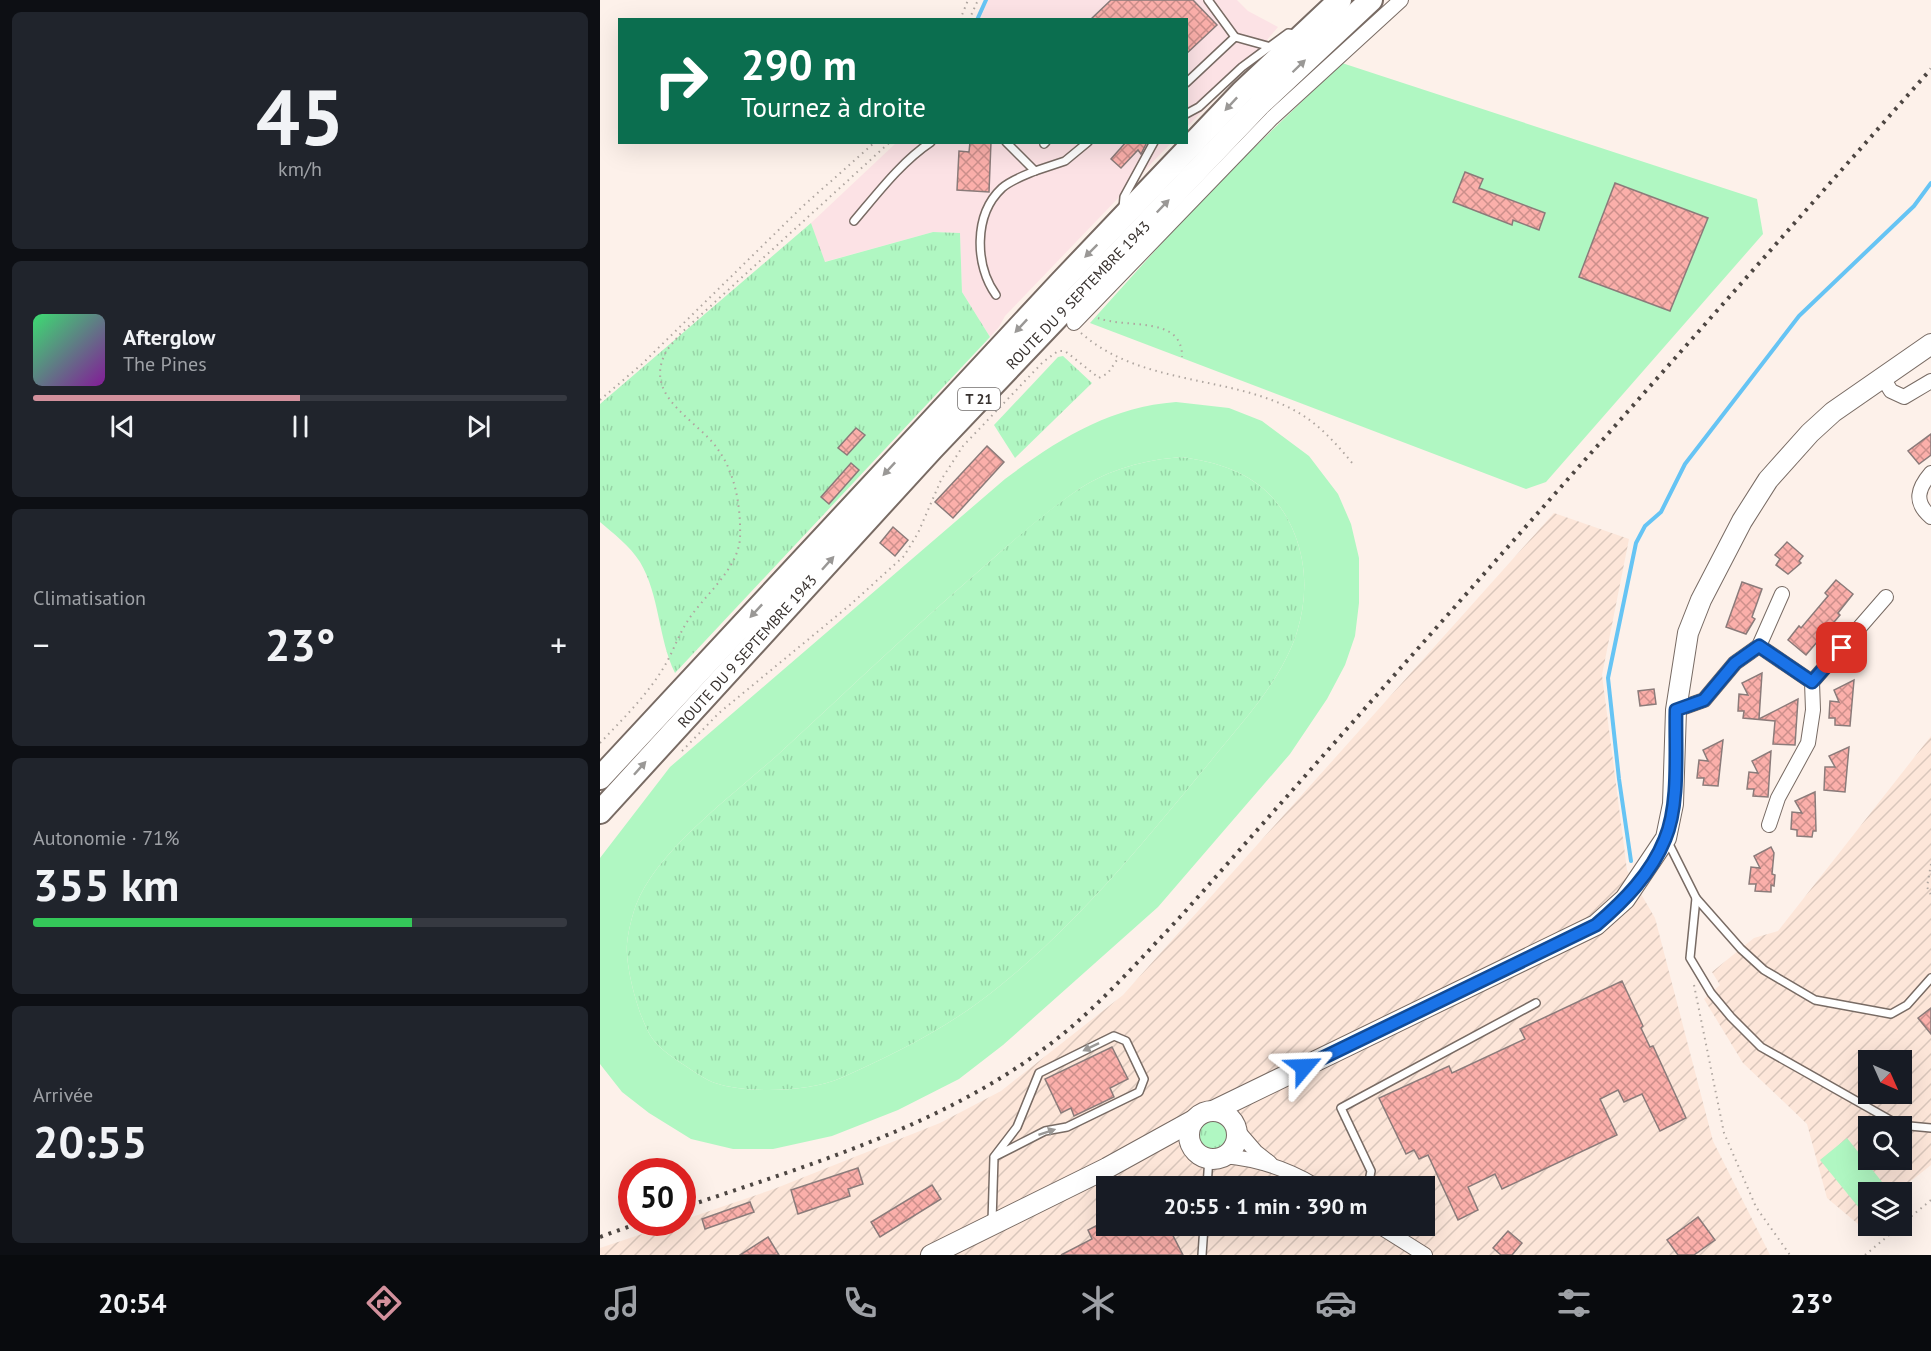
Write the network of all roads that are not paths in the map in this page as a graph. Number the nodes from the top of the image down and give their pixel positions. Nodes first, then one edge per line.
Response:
1 (1208, 0) edge
2 (1340, 0) edge
3 (1371, 0) edge
4 (1401, 0) edge
5 (1304, 34) junction
6 (1235, 37) junction
7 (1271, 47) junction
8 (1188, 81) edge
9 (1188, 113) edge
10 (928, 144) edge
11 (1008, 144) edge
12 (1086, 144) edge
13 (1153, 144) edge
14 (1035, 171) junction
15 (1122, 220) junction
16 (854, 221) dead end
17 (996, 296) dead end
18 (1074, 324) road end
19 (1931, 344) edge
20 (1883, 378) junction
21 (1931, 381) edge
22 (1931, 473) edge
23 (1931, 517) edge
24 (1782, 594) dead end
25 (1886, 597) dead end
26 (1759, 646) junction
27 (1812, 682) junction
28 (1676, 710) junction
29 (600, 778) edge
30 (600, 812) edge
31 (1769, 825) dead end
32 (1666, 838) junction
33 (1696, 898) junction
34 (1931, 978) edge
35 (1536, 1003) dead end
36 (1263, 1087) junction
37 (1213, 1111) junction
38 (1194, 1120) junction
39 (1931, 1128) edge
40 (1237, 1130) junction
41 (1210, 1155) junction
42 (994, 1157) junction
43 (1274, 1166) junction
44 (1107, 1167) junction
45 (1208, 1176) edge
46 (1298, 1176) edge
47 (1370, 1176) edge
48 (992, 1224) junction
49 (1203, 1236) edge
50 (1395, 1236) edge
51 (931, 1255) edge
52 (1202, 1255) edge
53 (1425, 1255) edge

1 - 6 lane
2 - 5 main road, ROUTE DU 9 SEPTEMBRE 1943 / T 21
30 -> 3 main road, ROUTE DU 9 SEPTEMBRE 1943 / T 21
4 - 18 street
5 - 7 lane
5 -> 15 main road, ROUTE DU 9 SEPTEMBRE 1943 / T 21
6 - 7 lane
6 - 8 lane
7 - 9 lane
10 - 16 lane
11 - 14 lane
12 - 14 lane
13 - 15 lane
14 - 17 lane
15 -> 29 main road, ROUTE DU 9 SEPTEMBRE 1943 / T 21
19 - 20 main road
20 - 21 street
20 - 28 main road
22 - 23 street
24 - 26 street
25 - 27 street
26 - 27 street
26 - 28 street
27 - 31 street
28 - 32 main road
32 - 33 lane
32 - 36 main road
33 - 34 lane
33 - 39 lane
35 - 47 lane
36 - 37 main road
36 - 40 main road
37 - 38 main road
37 - 40 main road
38 - 41 main road
38 - 44 main road
40 - 41 main road
40 - 43 street
41 - 43 street
41 - 44 main road
41 - 45 lane
42 -> 42 lane
42 - 48 lane
43 - 46 street
44 - 48 main road
48 - 51 main road
49 - 52 lane
50 - 53 street

